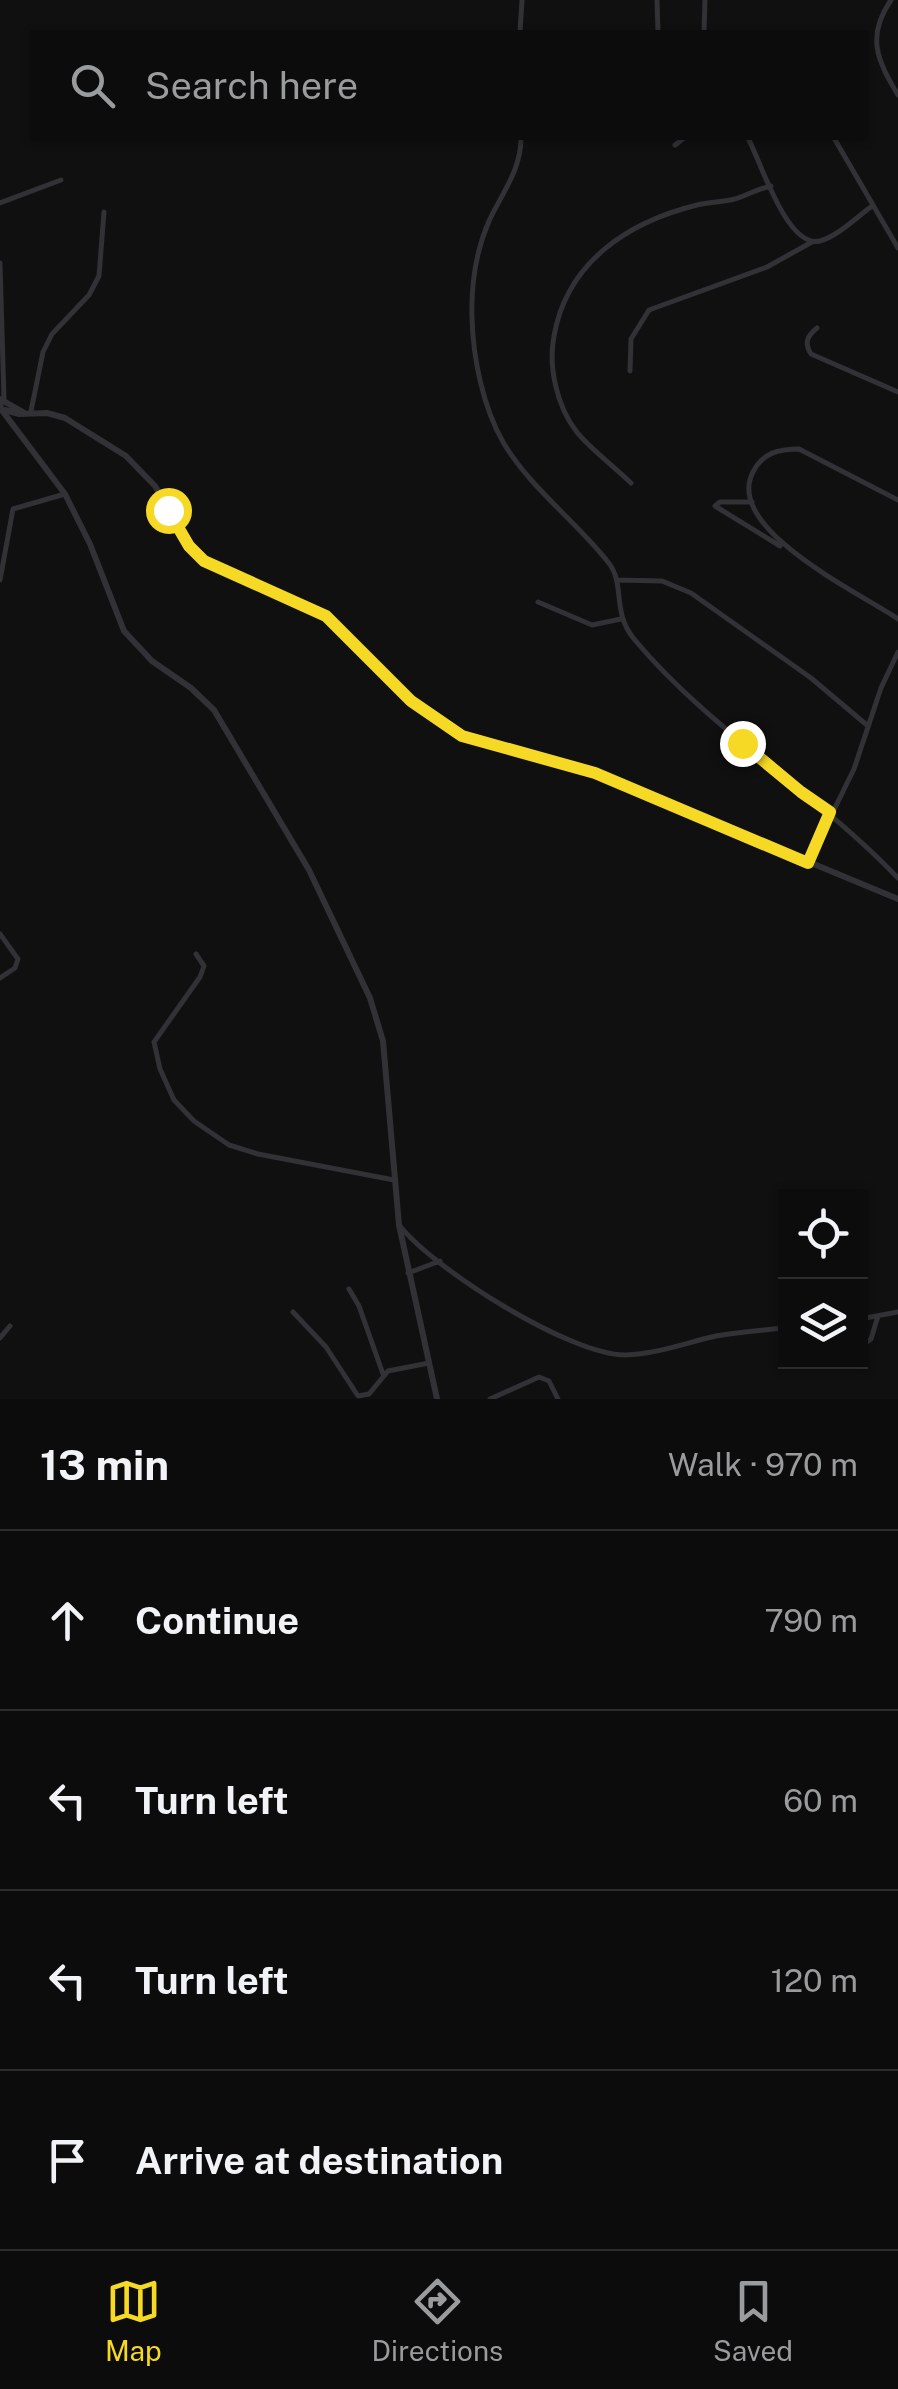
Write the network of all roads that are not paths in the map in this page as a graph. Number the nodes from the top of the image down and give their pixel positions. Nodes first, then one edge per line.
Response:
1 (522, 0) edge
2 (657, 0) edge
3 (705, 0) edge
4 (891, 0) edge
5 (520, 30) edge
6 (658, 30) edge
7 (704, 30) edge
8 (898, 95) edge
9 (521, 140) edge
10 (681, 140) edge
11 (749, 140) edge
12 (835, 140) edge
13 (675, 145) dead end
14 (61, 180) dead end
15 (770, 186) junction
16 (0, 203) edge
17 (872, 206) junction
18 (104, 212) dead end
19 (812, 242) junction
20 (898, 248) edge
21 (0, 263) edge
22 (817, 328) dead end
23 (630, 371) dead end
24 (898, 392) edge
25 (5, 405) edge
26 (28, 412) junction
27 (22, 432) junction
28 (631, 483) dead end
29 (64, 494) junction
30 (898, 500) edge
31 (752, 502) junction
32 (795, 554) junction
33 (0, 580) edge
34 (618, 580) junction
35 (538, 602) dead end
36 (622, 619) junction
37 (898, 619) edge
38 (898, 652) edge
39 (868, 726) junction
40 (830, 812) junction
41 (808, 863) junction
42 (898, 878) edge
43 (898, 899) edge
44 (0, 934) edge
45 (196, 954) dead end
46 (0, 978) edge
47 (394, 1180) junction
48 (400, 1225) junction
49 (440, 1262) junction
50 (408, 1274) junction
51 (348, 1290) dead end
52 (293, 1312) dead end
53 (898, 1312) edge
54 (878, 1316) junction
55 (868, 1318) edge
56 (10, 1326) dead end
57 (778, 1329) edge
58 (0, 1338) edge
59 (868, 1341) edge
60 (429, 1362) junction
61 (384, 1374) junction
62 (437, 1399) edge
63 (490, 1399) edge
64 (558, 1399) edge

1 - 5 street
2 - 6 street
3 - 7 street
4 - 8 street
9 - 34 street
10 - 13 street
11 - 15 street
12 - 17 street
14 - 16 street
15 - 19 street
15 - 28 street
17 - 19 street
17 - 20 street
18 - 26 street
19 - 23 street
21 - 25 street
22 - 24 street
25 - 26 street
25 - 27 street
25 - 27 street
26 - 41 street
27 - 29 street
29 - 33 street
29 - 47 street
30 - 31 street
31 - 32 street
31 - 32 street
32 - 37 street
34 - 36 street
34 - 39 street
35 - 36 street
36 - 40 street
38 - 39 street
39 - 40 street
40 - 41 street
40 - 42 street
41 - 43 street
44 - 46 street
45 - 47 street
47 - 48 street
48 - 49 street
48 - 50 street
49 - 50 street
49 - 57 street
50 - 60 street
51 - 61 street
52 - 61 street
53 - 54 street
54 - 55 street
54 - 59 street
56 - 58 street
60 - 61 street
60 - 62 street
63 - 64 street

